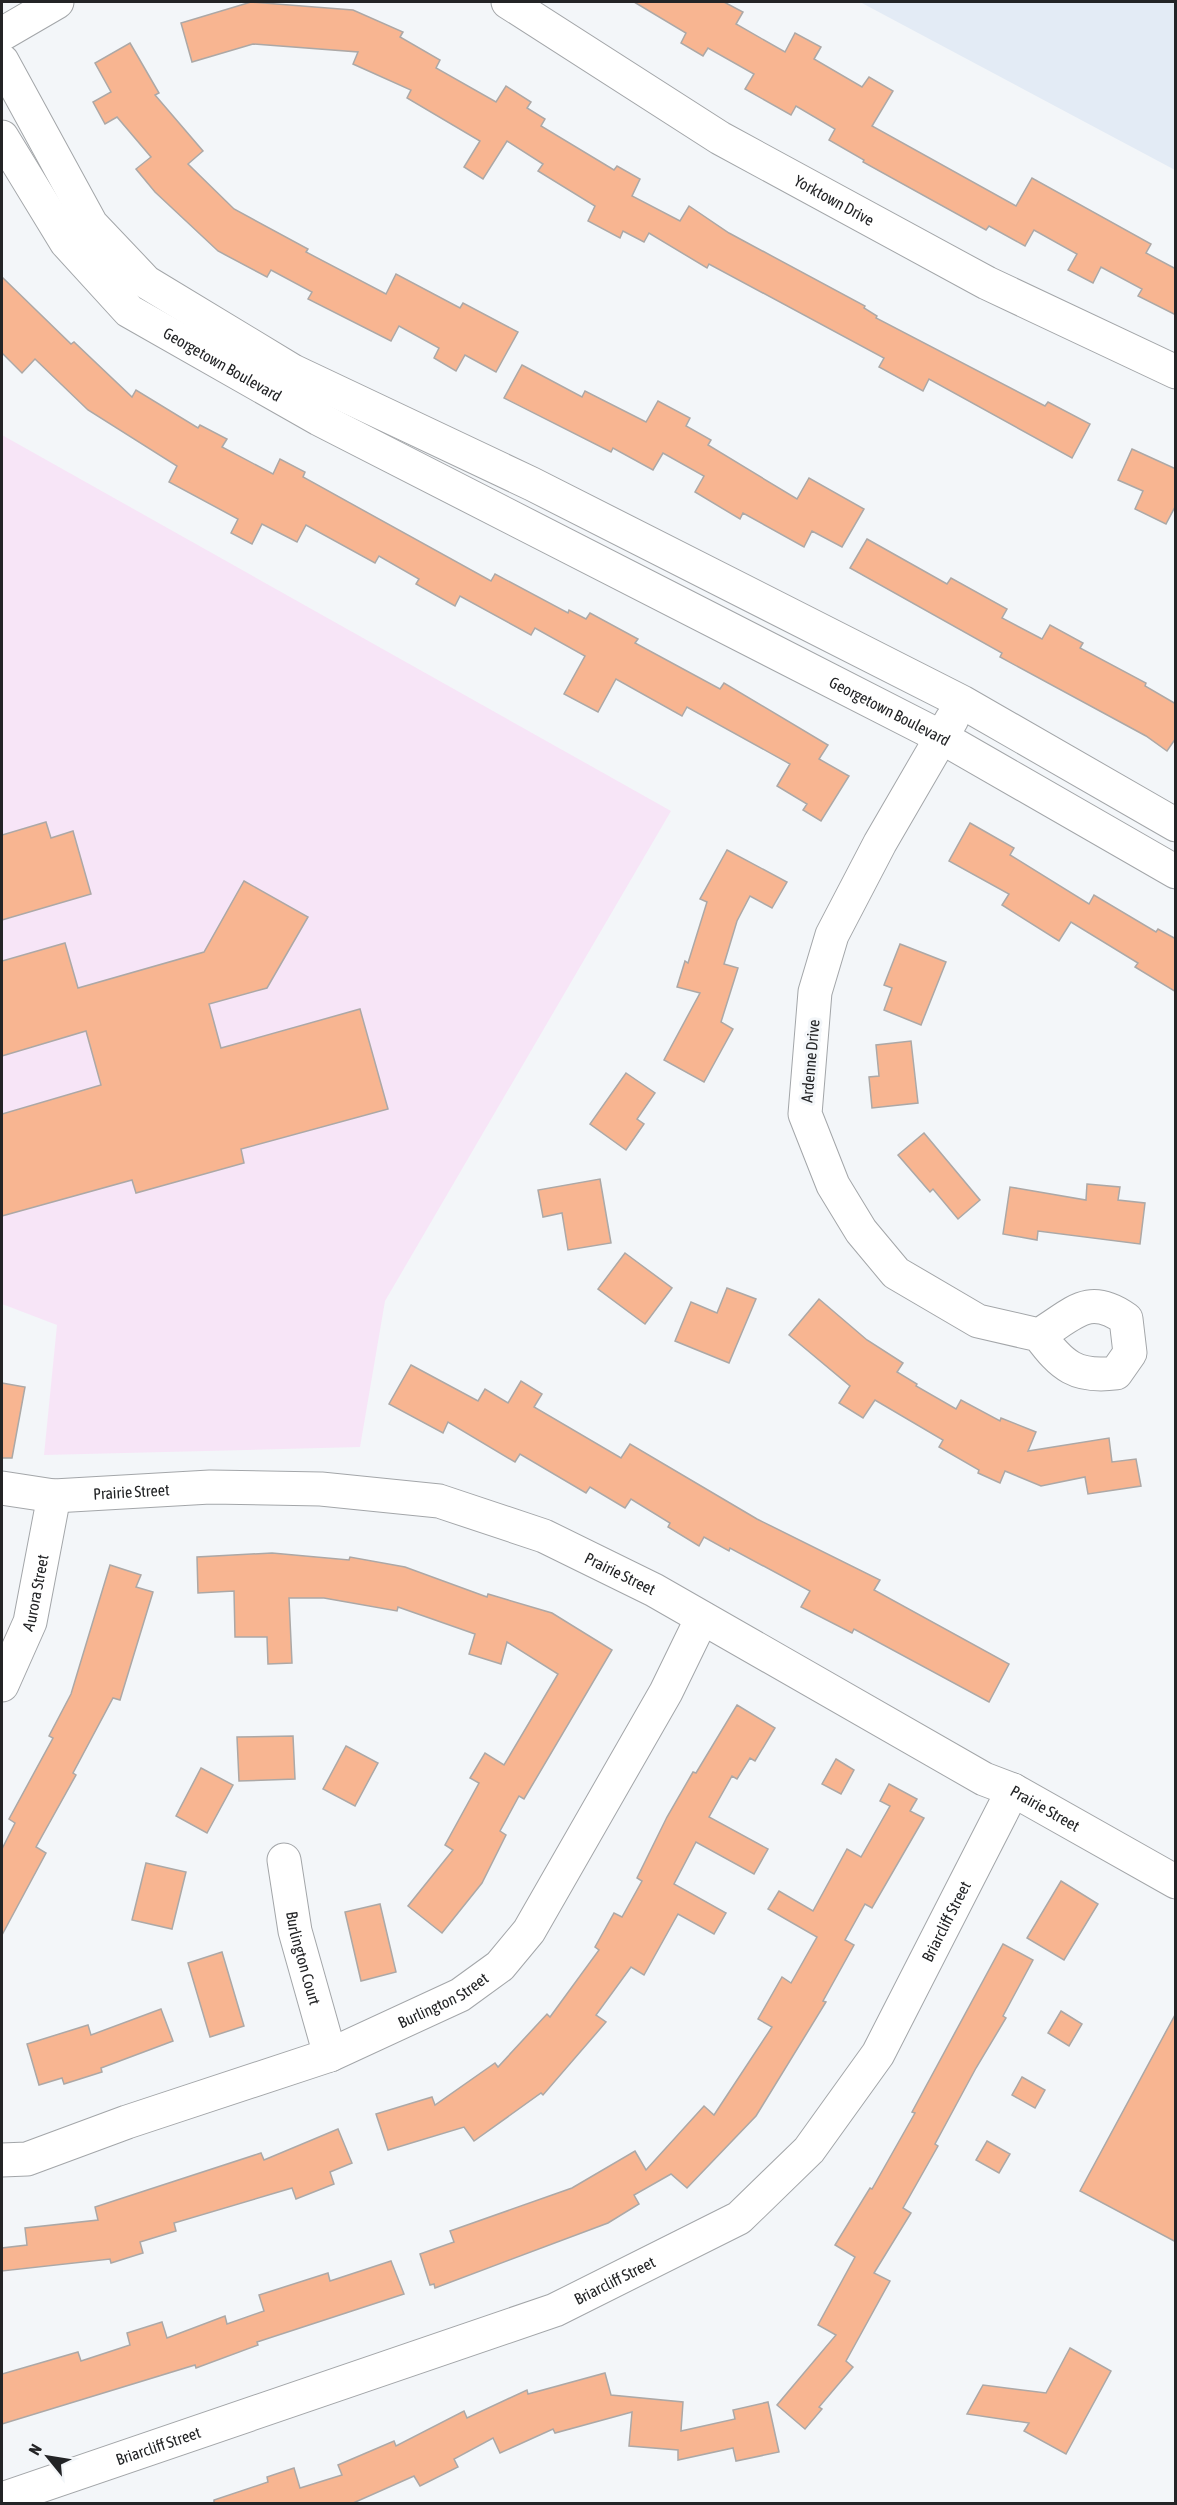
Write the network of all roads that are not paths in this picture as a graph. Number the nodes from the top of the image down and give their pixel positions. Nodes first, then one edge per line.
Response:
1 (57, 2) edge
2 (508, 2) edge
3 (2, 34) edge
4 (2, 61) edge
5 (2, 137) edge
6 (103, 260) junction
7 (1176, 372) edge
8 (384, 414) junction
9 (369, 444) junction
10 (614, 525) junction
11 (597, 560) junction
12 (962, 702) junction
13 (941, 737) junction
14 (1176, 825) edge
15 (1176, 872) edge
16 (1039, 1335) dead end
17 (2, 1488) edge
18 (54, 1496) junction
19 (702, 1618) junction
20 (2, 1685) edge
21 (1013, 1790) junction
22 (284, 1860) dead end
23 (1176, 1882) edge
24 (330, 2055) junction
25 (2, 2160) edge
26 (2, 2499) edge

1 - 3 street
2 - 7 street, Yorktown Drive
4 - 6 street, Georgetown Boulevard
5 - 6 street, Georgetown Boulevard
6 - 8 street, Georgetown Boulevard
6 - 9 street, Georgetown Boulevard
8 - 9 street
8 - 10 street, Georgetown Boulevard
9 - 11 street, Georgetown Boulevard
10 - 11 street
10 - 12 street, Georgetown Boulevard
11 - 13 street, Georgetown Boulevard
12 - 13 street, Ardenne Drive
12 - 14 street, Georgetown Boulevard
13 - 15 street, Georgetown Boulevard
13 - 16 street, Ardenne Drive
17 - 18 street, Prairie Street
18 - 19 street, Prairie Street
18 - 20 street, Aurora Street
19 - 21 street, Prairie Street
19 - 24 street, Burlington Street
21 - 23 street, Prairie Street
21 - 26 street, Briarcliff Street
22 - 24 street, Burlington Court
24 - 25 street, Burlington Street

